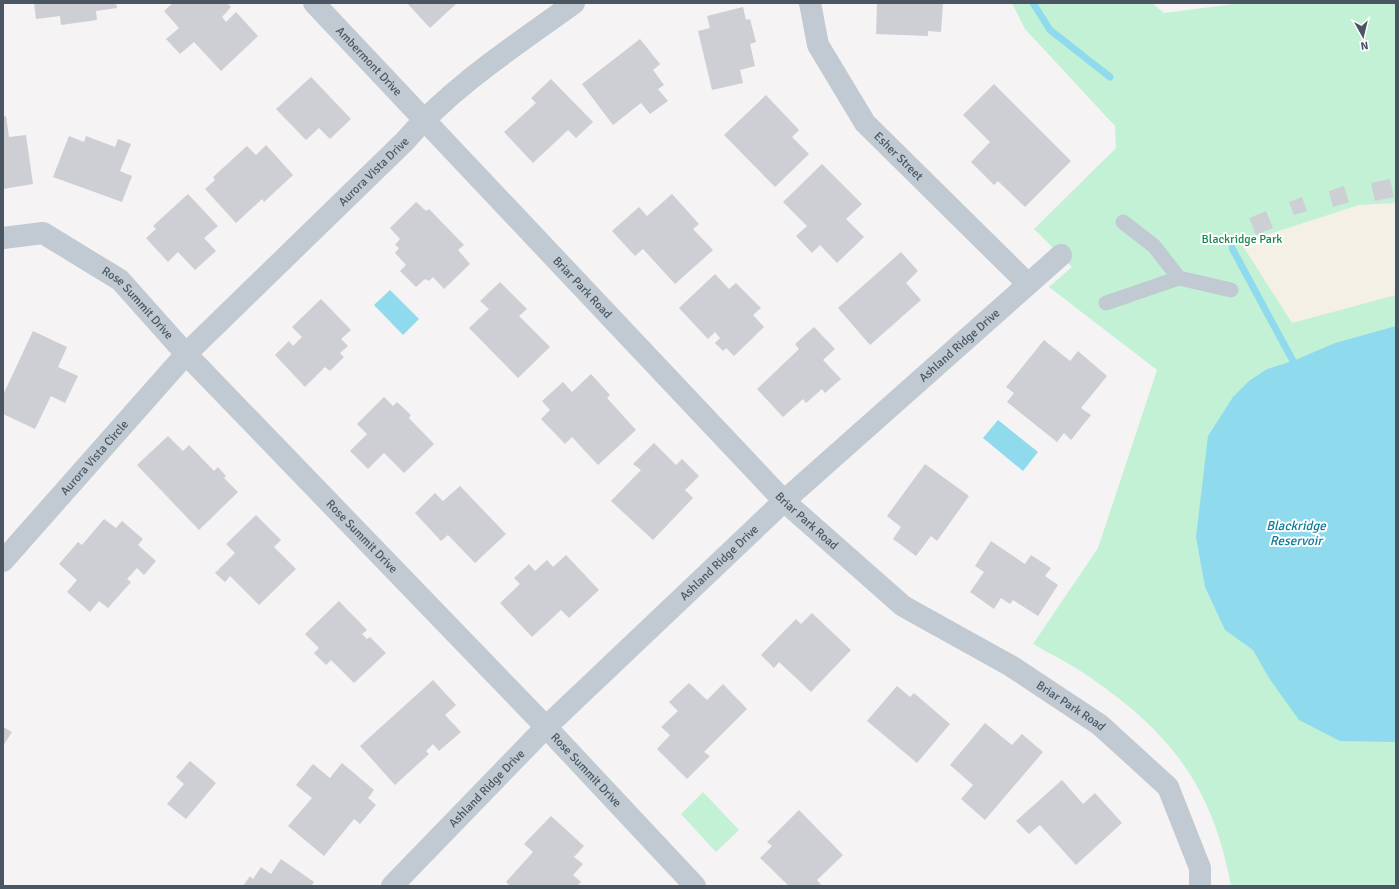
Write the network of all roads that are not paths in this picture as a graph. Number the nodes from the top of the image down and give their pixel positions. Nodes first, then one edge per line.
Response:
1 (314, 3) edge
2 (574, 3) edge
3 (810, 3) edge
4 (424, 118) junction
5 (1124, 222) dead end
6 (3, 238) edge
7 (1060, 255) dead end
8 (1179, 278) junction
9 (1028, 283) junction
10 (1231, 290) dead end
11 (1106, 303) dead end
12 (186, 354) junction
13 (784, 501) junction
14 (3, 561) edge
15 (546, 727) junction
16 (392, 886) edge
17 (695, 886) edge
18 (1200, 886) edge

1 - 4 street, Ambermont Drive
2 - 4 street, Aurora Vista Drive
3 - 9 street, Esher Street
4 - 12 street, Aurora Vista Drive
4 - 13 street, Briar Park Road
5 - 8 lane
6 - 12 street, Rose Summit Drive
7 - 9 street, Ashland Ridge Drive
8 - 10 lane
8 - 11 lane
9 - 13 street, Ashland Ridge Drive
12 - 14 street, Aurora Vista Circle
12 - 15 street, Rose Summit Drive
13 - 15 street, Ashland Ridge Drive
13 - 18 street, Briar Park Road
15 - 16 street, Ashland Ridge Drive
15 - 17 street, Rose Summit Drive

